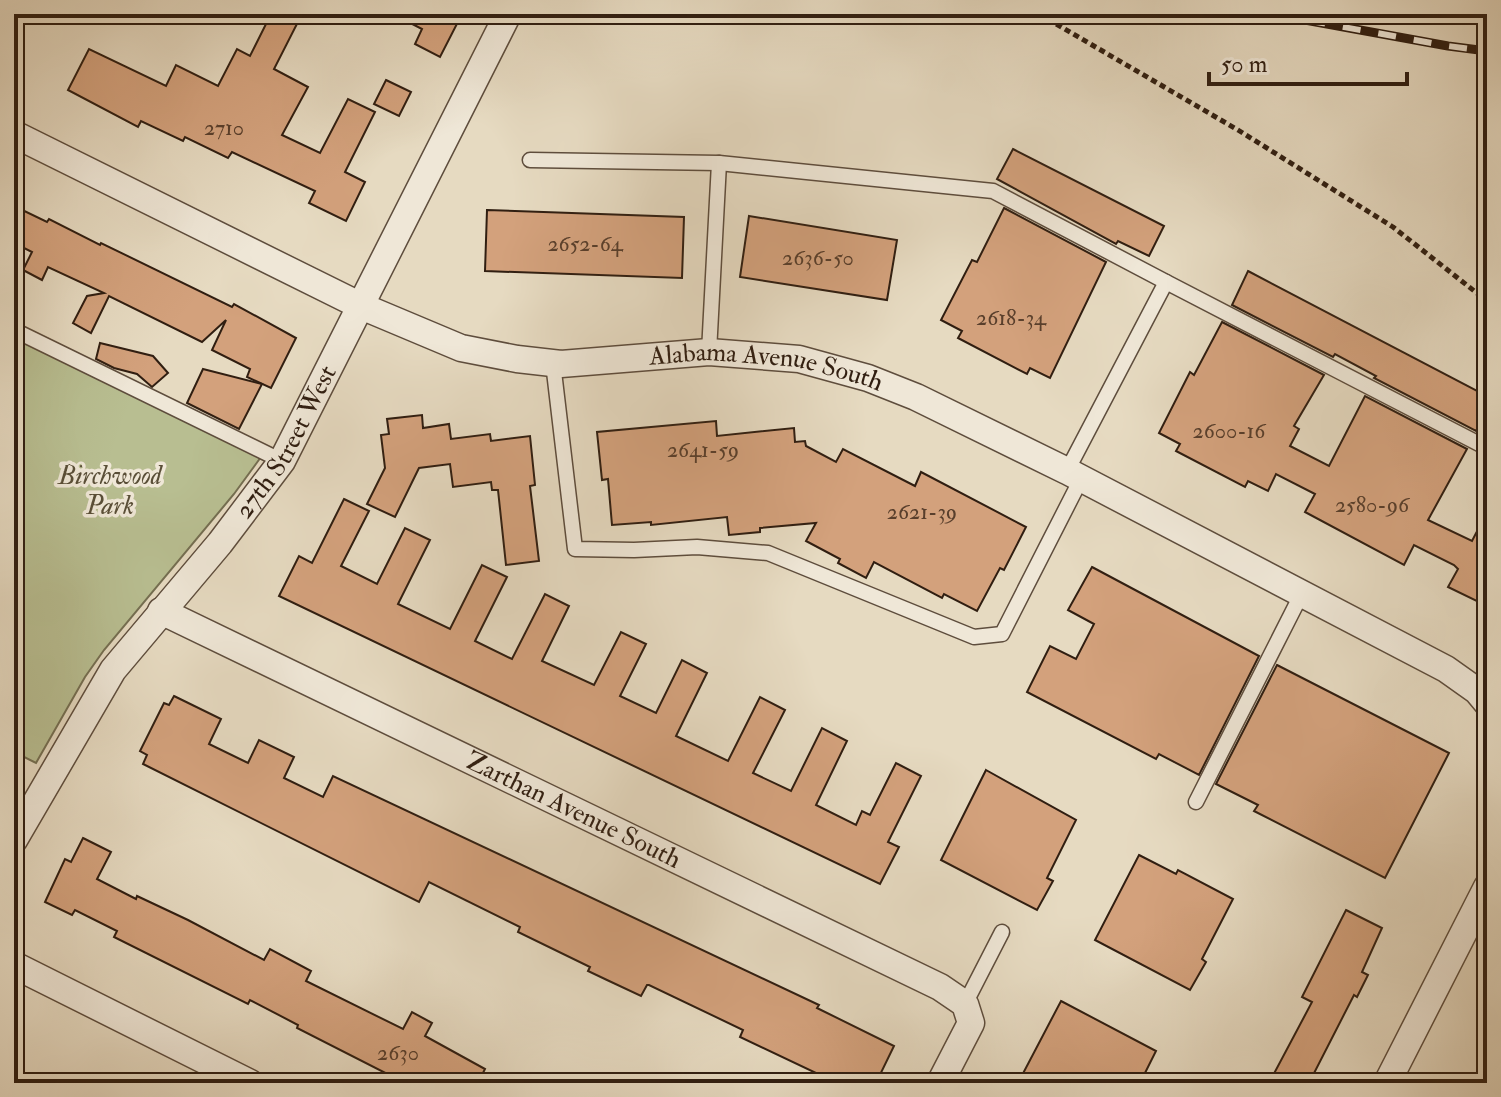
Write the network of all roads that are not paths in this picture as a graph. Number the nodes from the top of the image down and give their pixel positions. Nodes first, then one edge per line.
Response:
1 (508, 14) edge
2 (14, 134) edge
3 (530, 160) dead end
4 (719, 163) junction
5 (1166, 282) junction
6 (361, 306) junction
7 (14, 330) edge
8 (709, 352) junction
9 (553, 363) junction
10 (1487, 448) edge
11 (282, 461) junction
12 (1074, 475) junction
13 (1301, 595) junction
14 (161, 611) junction
15 (1487, 703) edge
16 (1196, 802) dead end
17 (14, 840) edge
18 (1487, 887) edge
19 (1002, 932) dead end
20 (14, 965) edge
21 (968, 1013) junction
22 (250, 1083) edge
23 (940, 1083) edge
24 (1387, 1083) edge

1 - 6 street, 27th Street West
2 - 6 street, Alabama Avenue South
3 - 4 lane
4 - 5 lane
4 - 8 lane
5 - 10 lane
5 - 12 lane
6 - 9 street, Alabama Avenue South
6 - 11 street, 27th Street West
7 - 11 lane
8 - 9 street, Alabama Avenue South
8 - 12 street, Alabama Avenue South
9 - 12 lane
11 - 14 street, 27th Street West
12 - 13 street, Alabama Avenue South
13 - 15 street, Alabama Avenue South
13 - 16 lane
14 - 17 street, 27th Street West
14 - 21 street, Zarthan Avenue South
18 - 24 street
19 - 21 lane
20 - 22 street
21 - 23 street

